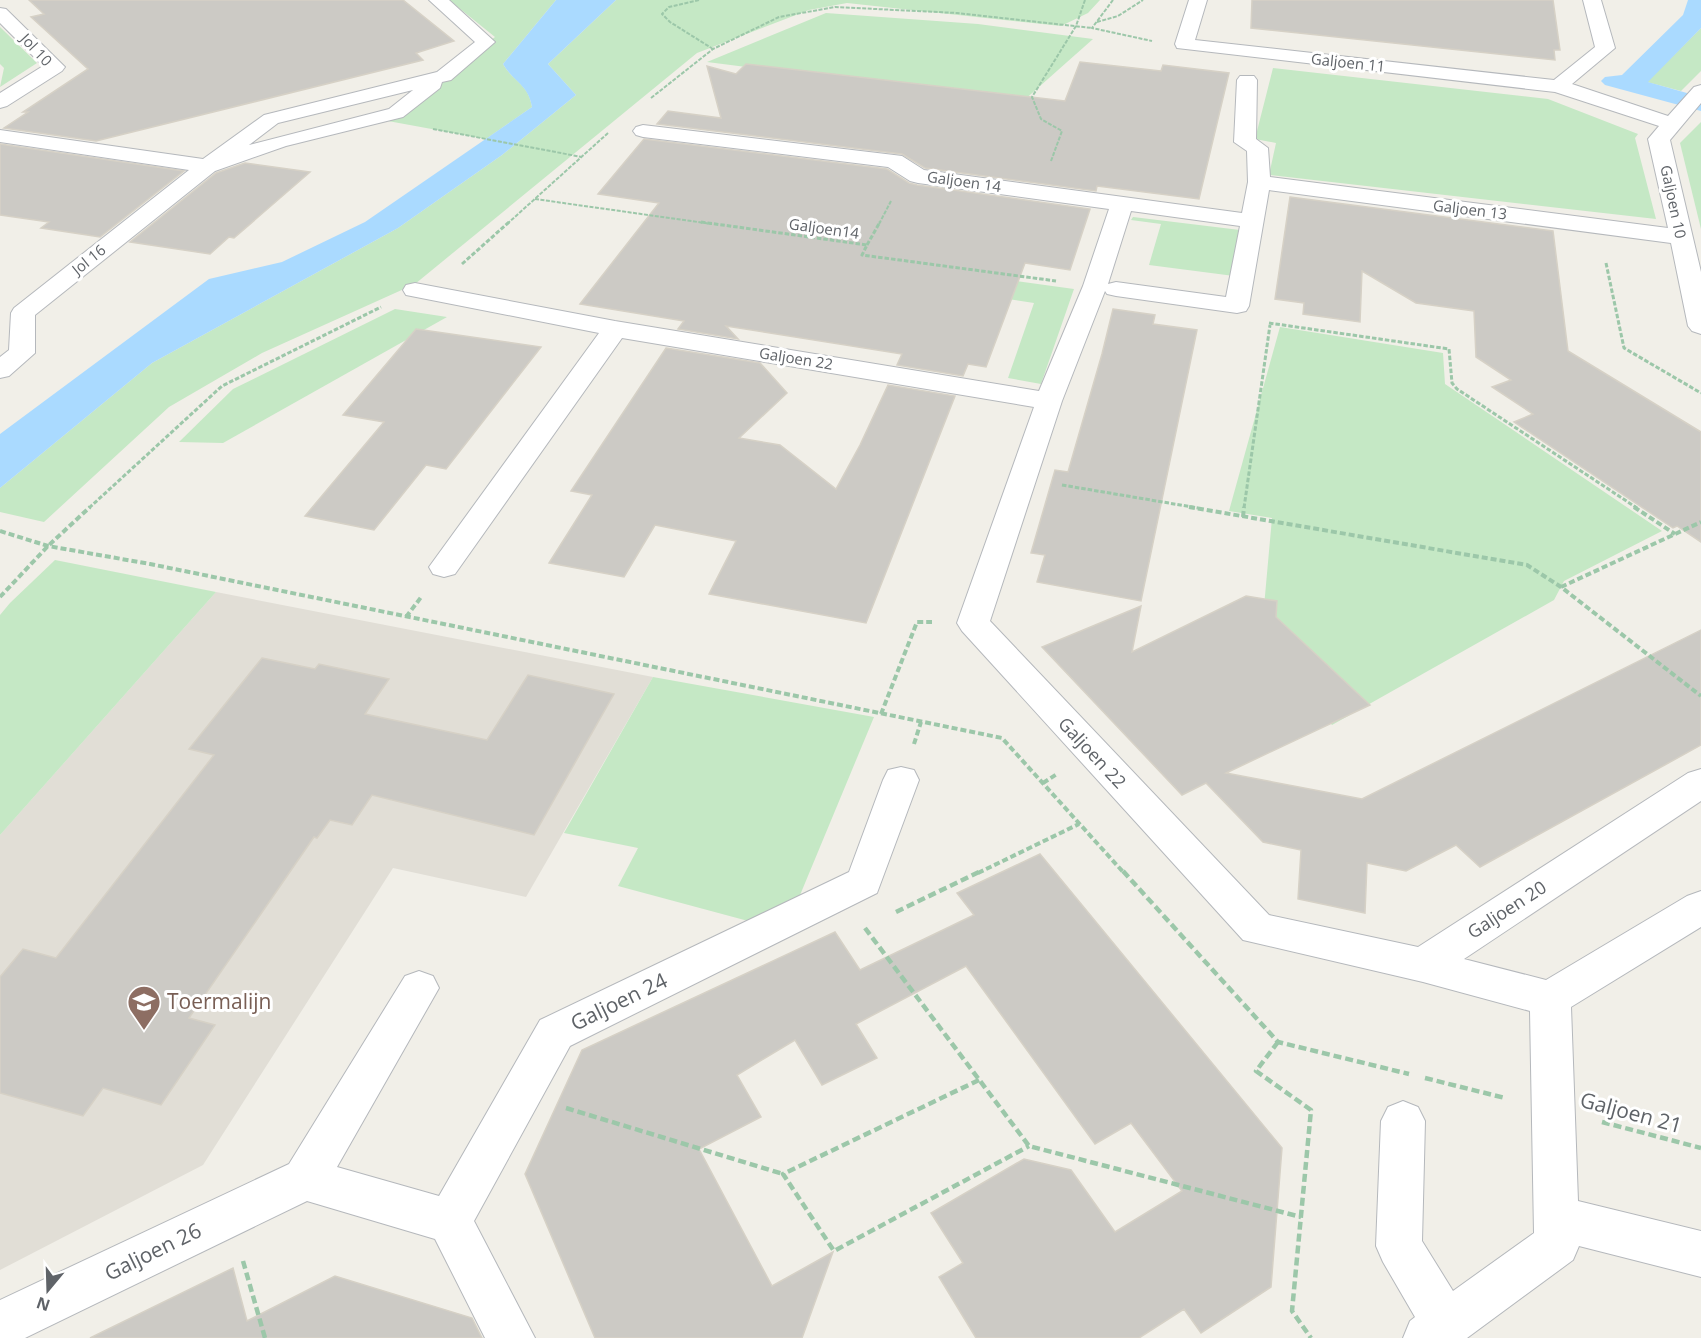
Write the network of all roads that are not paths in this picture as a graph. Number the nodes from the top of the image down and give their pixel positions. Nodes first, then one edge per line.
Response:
1 (438, 0) edge
2 (1198, 0) edge
3 (1592, 0) edge
4 (0, 13) edge
5 (1247, 80) dead end
6 (1558, 87) junction
7 (1701, 91) edge
8 (0, 102) edge
9 (1679, 118) junction
10 (643, 131) dead end
11 (0, 136) edge
12 (207, 165) junction
13 (1259, 182) junction
14 (1122, 204) junction
15 (1252, 221) junction
16 (1680, 237) junction
17 (1106, 287) junction
18 (415, 290) road end
19 (1701, 326) edge
20 (615, 329) junction
21 (0, 370) edge
22 (1049, 401) junction
23 (444, 567) dead end
24 (901, 780) dead end
25 (1701, 783) edge
26 (1701, 908) edge
27 (1423, 965) junction
28 (419, 988) dead end
29 (1550, 999) junction
30 (1403, 1121) dead end
31 (305, 1179) junction
32 (1556, 1218) junction
33 (450, 1221) junction
34 (1701, 1254) edge
35 (0, 1325) edge
36 (1437, 1331) edge
37 (511, 1338) edge

1 - 12 street, Jol 16
2 - 6 street, Galjoen 11
3 - 6 street
4 - 8 street, Jol 10
5 - 13 street
6 - 9 street, Galjoen 11
7 - 9 street, Galjoen 10
9 - 16 street, Galjoen 10
10 - 14 street, Galjoen 14
11 - 12 street
12 - 21 street, Jol 16
13 - 15 street
13 - 16 street, Galjoen 13
14 - 15 street, Galjoen 14
14 - 17 street
15 - 17 street
16 - 19 street, Galjoen 10
17 - 22 street
18 - 20 street, Galjoen 22
20 - 22 street, Galjoen 22
20 - 23 street
22 - 27 street, Galjoen 22
24 - 33 street, Galjoen 24
25 - 27 street, Galjoen 20
26 - 29 street
27 - 29 street
28 - 31 street
29 - 32 street
30 - 36 street
31 - 33 street
31 - 35 street, Galjoen 26
32 - 34 street
32 - 36 street
33 - 37 street

